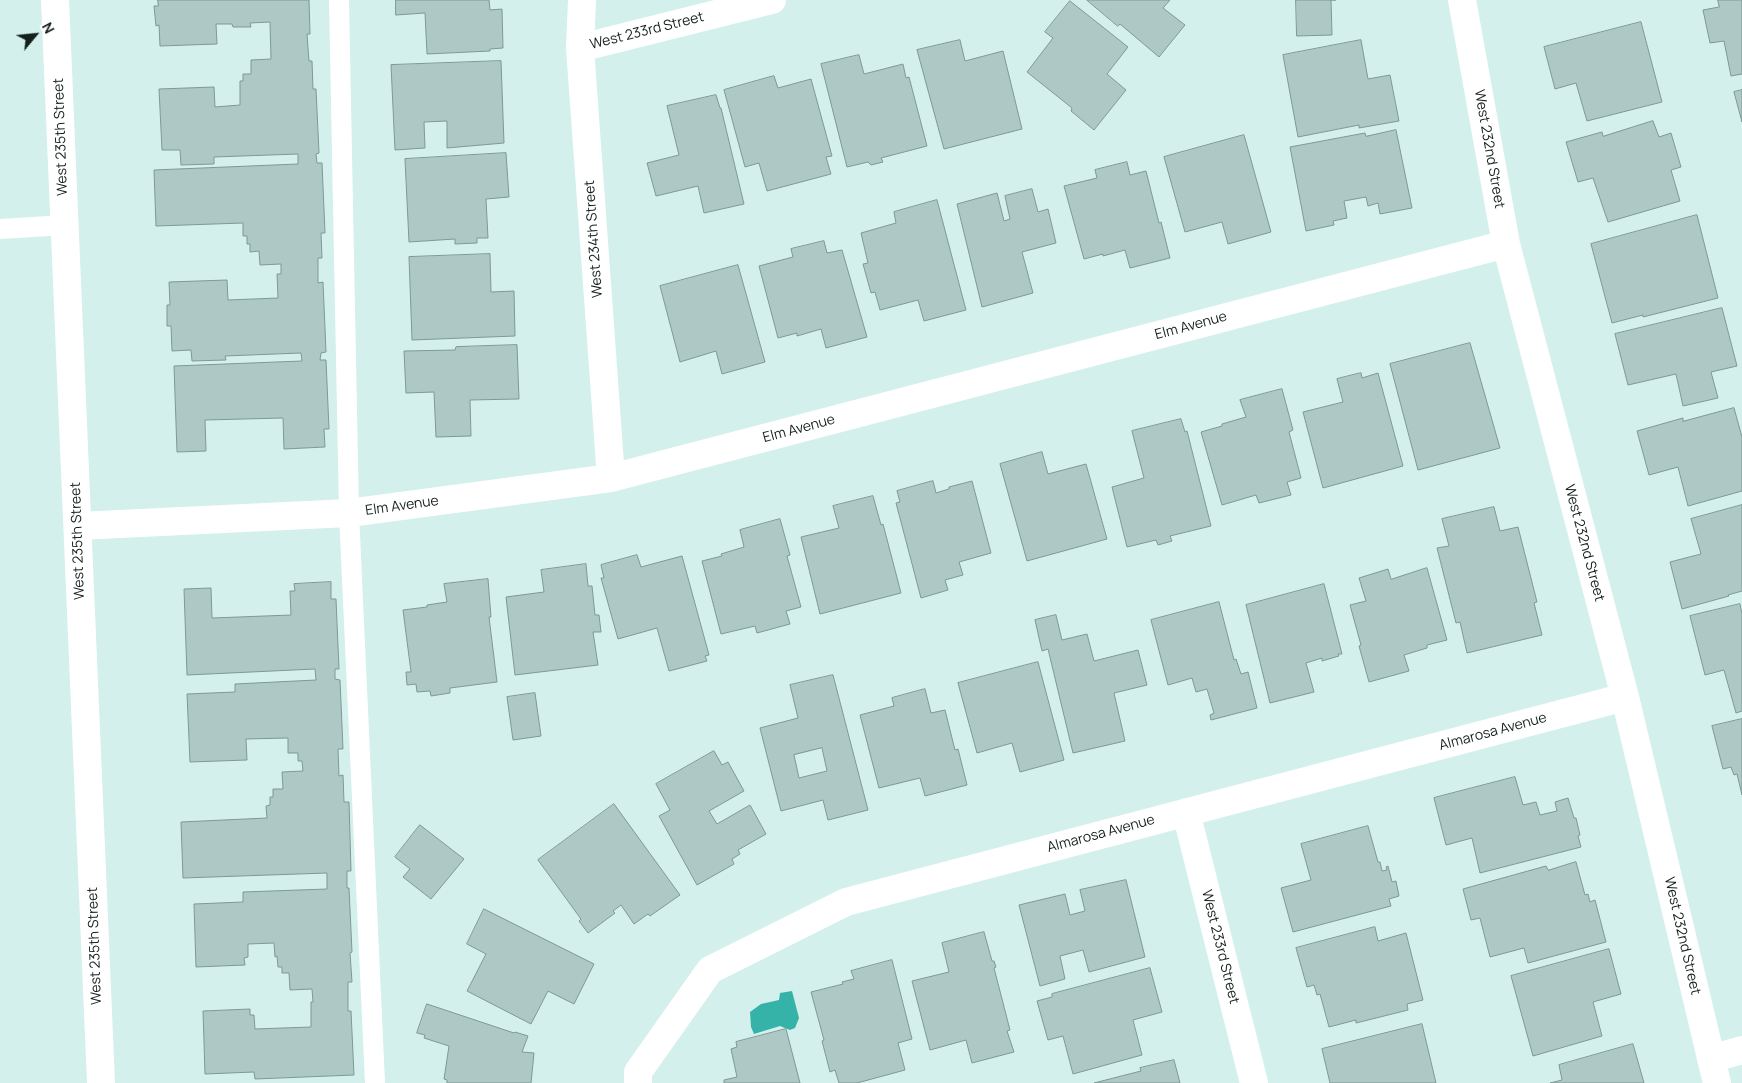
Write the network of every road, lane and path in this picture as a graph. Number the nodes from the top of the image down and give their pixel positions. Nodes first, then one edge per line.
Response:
1 (55, 0) edge
2 (339, 0) edge
3 (582, 0) edge
4 (772, 0) edge
5 (1462, 0) edge
6 (580, 48) junction
7 (65, 225) junction
8 (0, 229) edge
9 (1506, 244) junction
10 (611, 478) junction
11 (349, 513) junction
12 (78, 526) junction
13 (1625, 697) junction
14 (1186, 812) junction
15 (1742, 1050) edge
16 (1714, 1071) edge
17 (638, 1078) edge
18 (101, 1083) edge
19 (375, 1083) edge
20 (1254, 1083) edge

1 - 7 street, West 235th Street
2 - 11 lane
3 - 6 street, West 234th Street
4 - 6 street, West 233rd Street
5 - 9 street, West 232nd Street
6 - 10 street, West 234th Street
7 - 8 lane
7 - 12 street, West 235th Street
9 - 10 street, Elm Avenue
9 - 13 street, West 232nd Street
10 - 11 street, Elm Avenue
11 - 12 street, Elm Avenue
11 - 19 lane
12 - 18 street, West 235th Street
13 - 14 street, Almarosa Avenue
13 - 16 street, West 232nd Street
14 - 17 street, Almarosa Avenue
14 - 20 street, West 233rd Street
15 - 16 street

